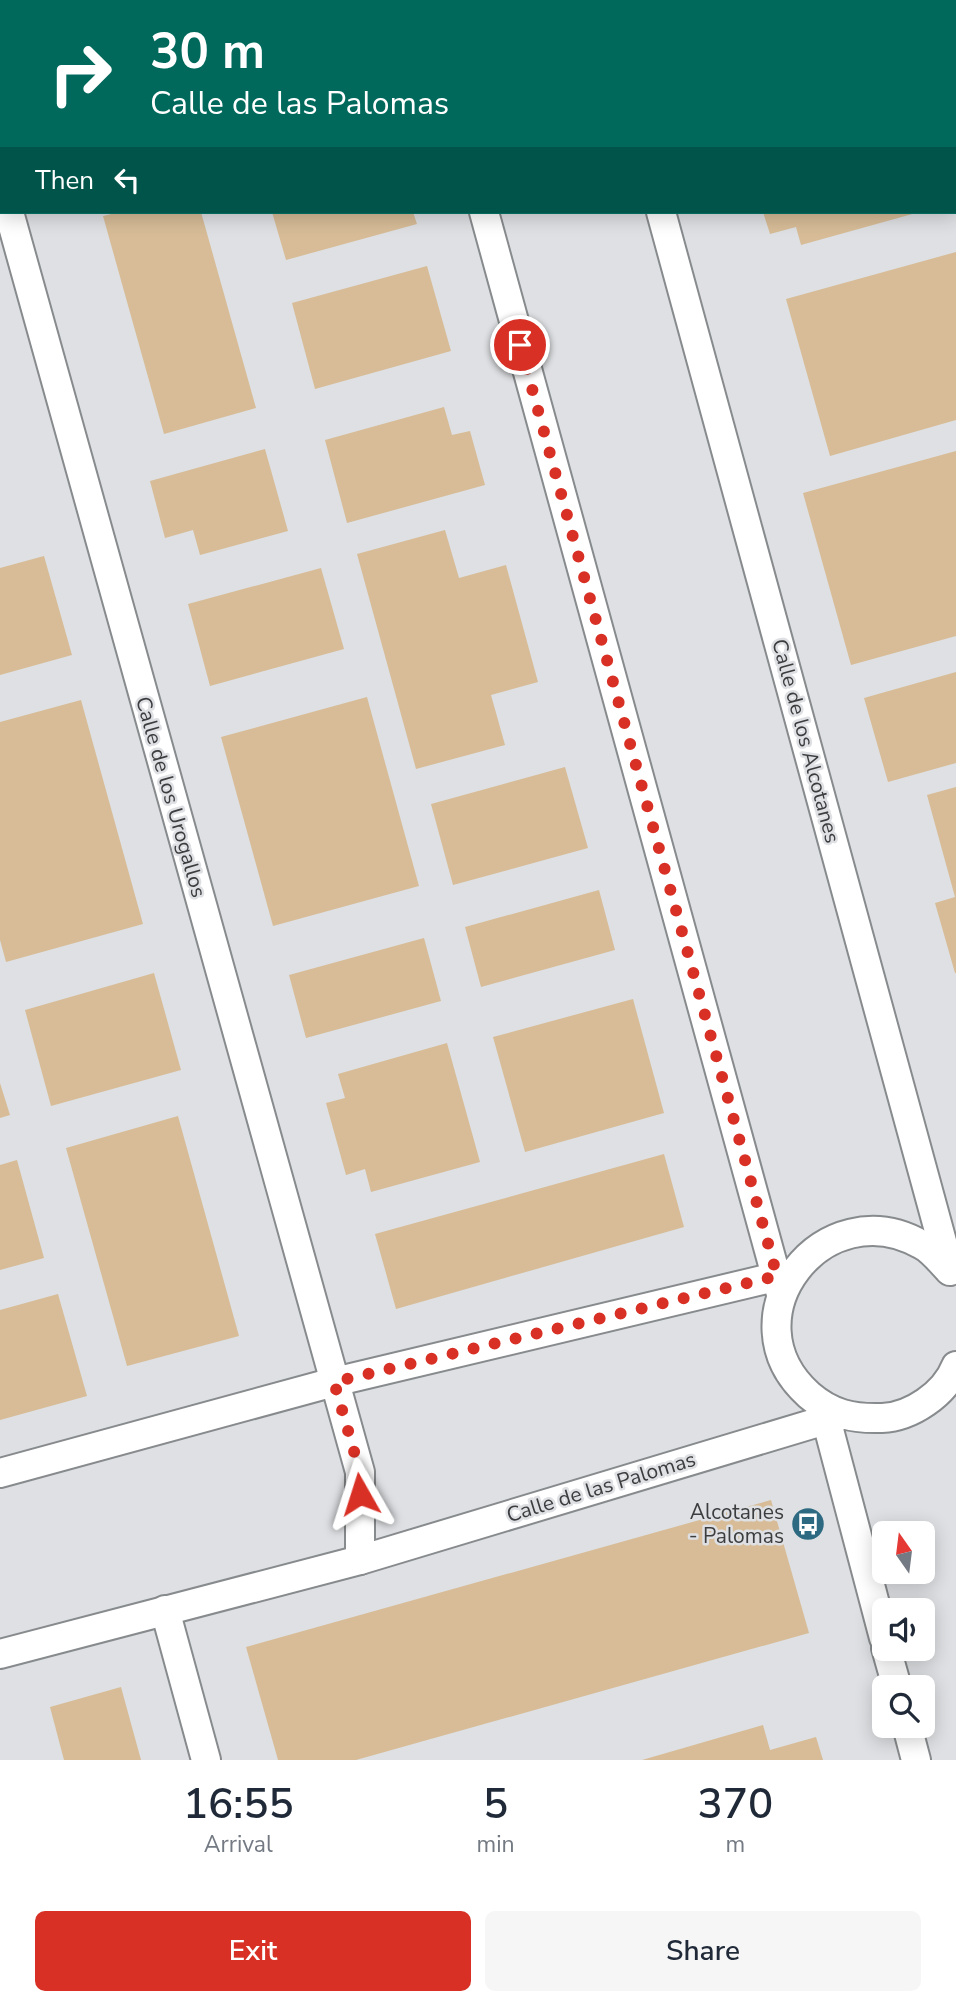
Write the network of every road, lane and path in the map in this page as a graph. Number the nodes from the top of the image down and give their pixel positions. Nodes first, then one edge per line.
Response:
1 (10, 214) edge
2 (485, 214) edge
3 (663, 214) edge
4 (953, 1278) edge
5 (783, 1281) junction
6 (956, 1366) edge
7 (334, 1382) junction
8 (830, 1414) junction
9 (0, 1473) edge
10 (360, 1560) junction
11 (874, 1598) edge
12 (165, 1610) junction
13 (0, 1654) edge
14 (910, 1738) edge
15 (206, 1760) edge
16 (916, 1760) edge

1 - 7 street, Calle de los Urogallos
2 - 5 street
3 - 4 street, Calle de los Alcotanes
4 - 5 street
5 - 7 street
5 - 8 street
6 - 8 street
7 - 9 street
7 - 10 street
8 - 10 street, Calle de las Palomas
8 - 11 street
10 - 12 street, Calle de las Palomas
12 - 13 street, Calle de las Palomas
12 - 15 street
14 - 16 street

